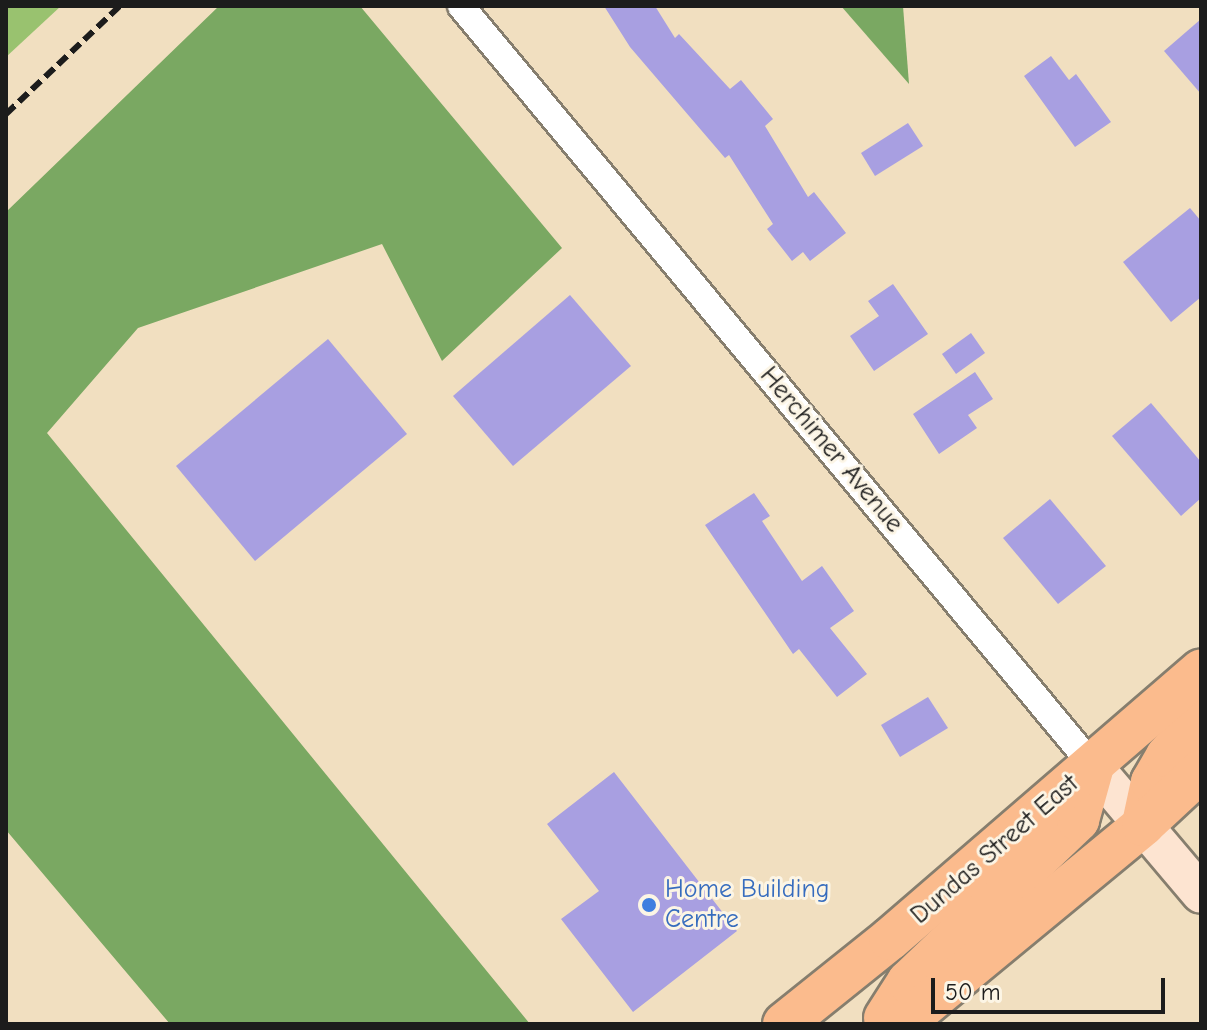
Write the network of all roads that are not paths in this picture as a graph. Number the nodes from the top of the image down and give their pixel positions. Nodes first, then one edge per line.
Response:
1 (461, 6) edge
2 (1201, 671) edge
3 (1201, 717) edge
4 (1093, 766) junction
5 (1201, 771) edge
6 (1143, 825) junction
7 (1201, 894) edge
8 (784, 1024) edge
9 (881, 1024) edge
10 (902, 1024) edge

1 - 4 street, Herchimer Avenue
2 - 4 main road, Dundas Street East
3 - 6 main road
4 - 6 street, Herchimer Avenue
4 - 8 main road, Dundas Street East
4 - 9 main road
5 - 6 main road
6 - 7 street, Herchimer Avenue
6 - 10 main road

